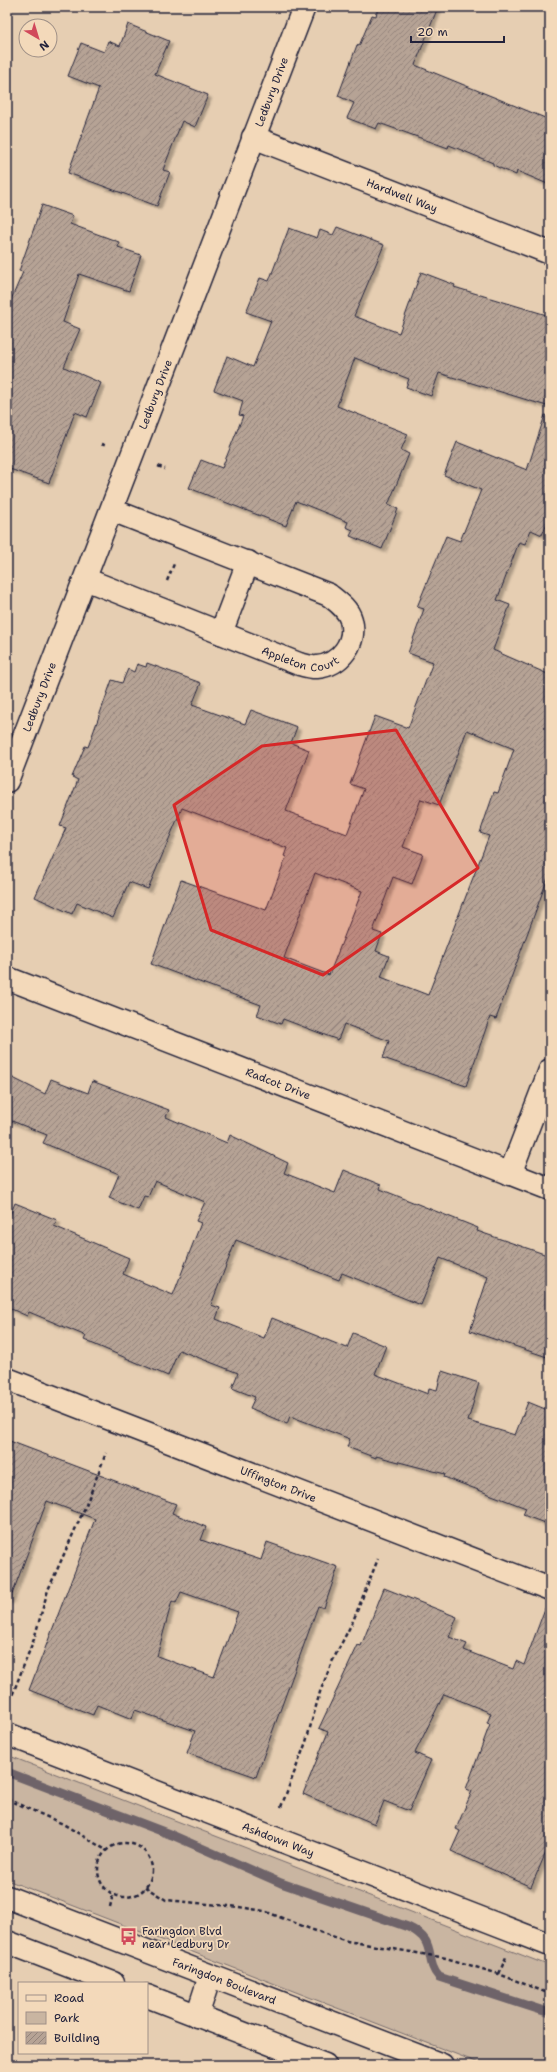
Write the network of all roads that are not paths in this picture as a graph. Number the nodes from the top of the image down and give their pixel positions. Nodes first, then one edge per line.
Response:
1 (304, 7) edge
2 (253, 137) junction
3 (550, 254) edge
4 (112, 510) junction
5 (248, 562) junction
6 (84, 579) junction
7 (221, 633) junction
8 (7, 781) edge
9 (7, 978) edge
10 (550, 1070) edge
11 (510, 1174) junction
12 (550, 1189) edge
13 (7, 1379) edge
14 (550, 1589) edge
15 (7, 1734) edge
16 (7, 1897) edge
17 (7, 1942) edge
18 (550, 1945) edge
19 (210, 1976) junction
20 (110, 1982) edge
21 (148, 1996) edge
22 (197, 2016) junction
23 (325, 2065) edge
24 (442, 2065) edge

1 - 2 street, Ledbury Drive
2 - 3 street, Hardwell Way
2 - 4 street, Ledbury Drive
4 - 5 street, Appleton Court
4 - 6 street, Ledbury Drive
5 - 7 street
5 - 7 street, Appleton Court
6 - 7 street, Appleton Court
6 - 8 street, Ledbury Drive
9 - 11 street, Radcot Drive
10 - 11 street
11 - 12 street, Radcot Drive
13 - 14 street, Uffington Drive
15 - 18 street, Ashdown Way
16 - 19 street, Faringdon Boulevard
17 - 20 street
19 - 22 street
19 - 24 street, Faringdon Boulevard
21 - 22 street
22 - 23 street

